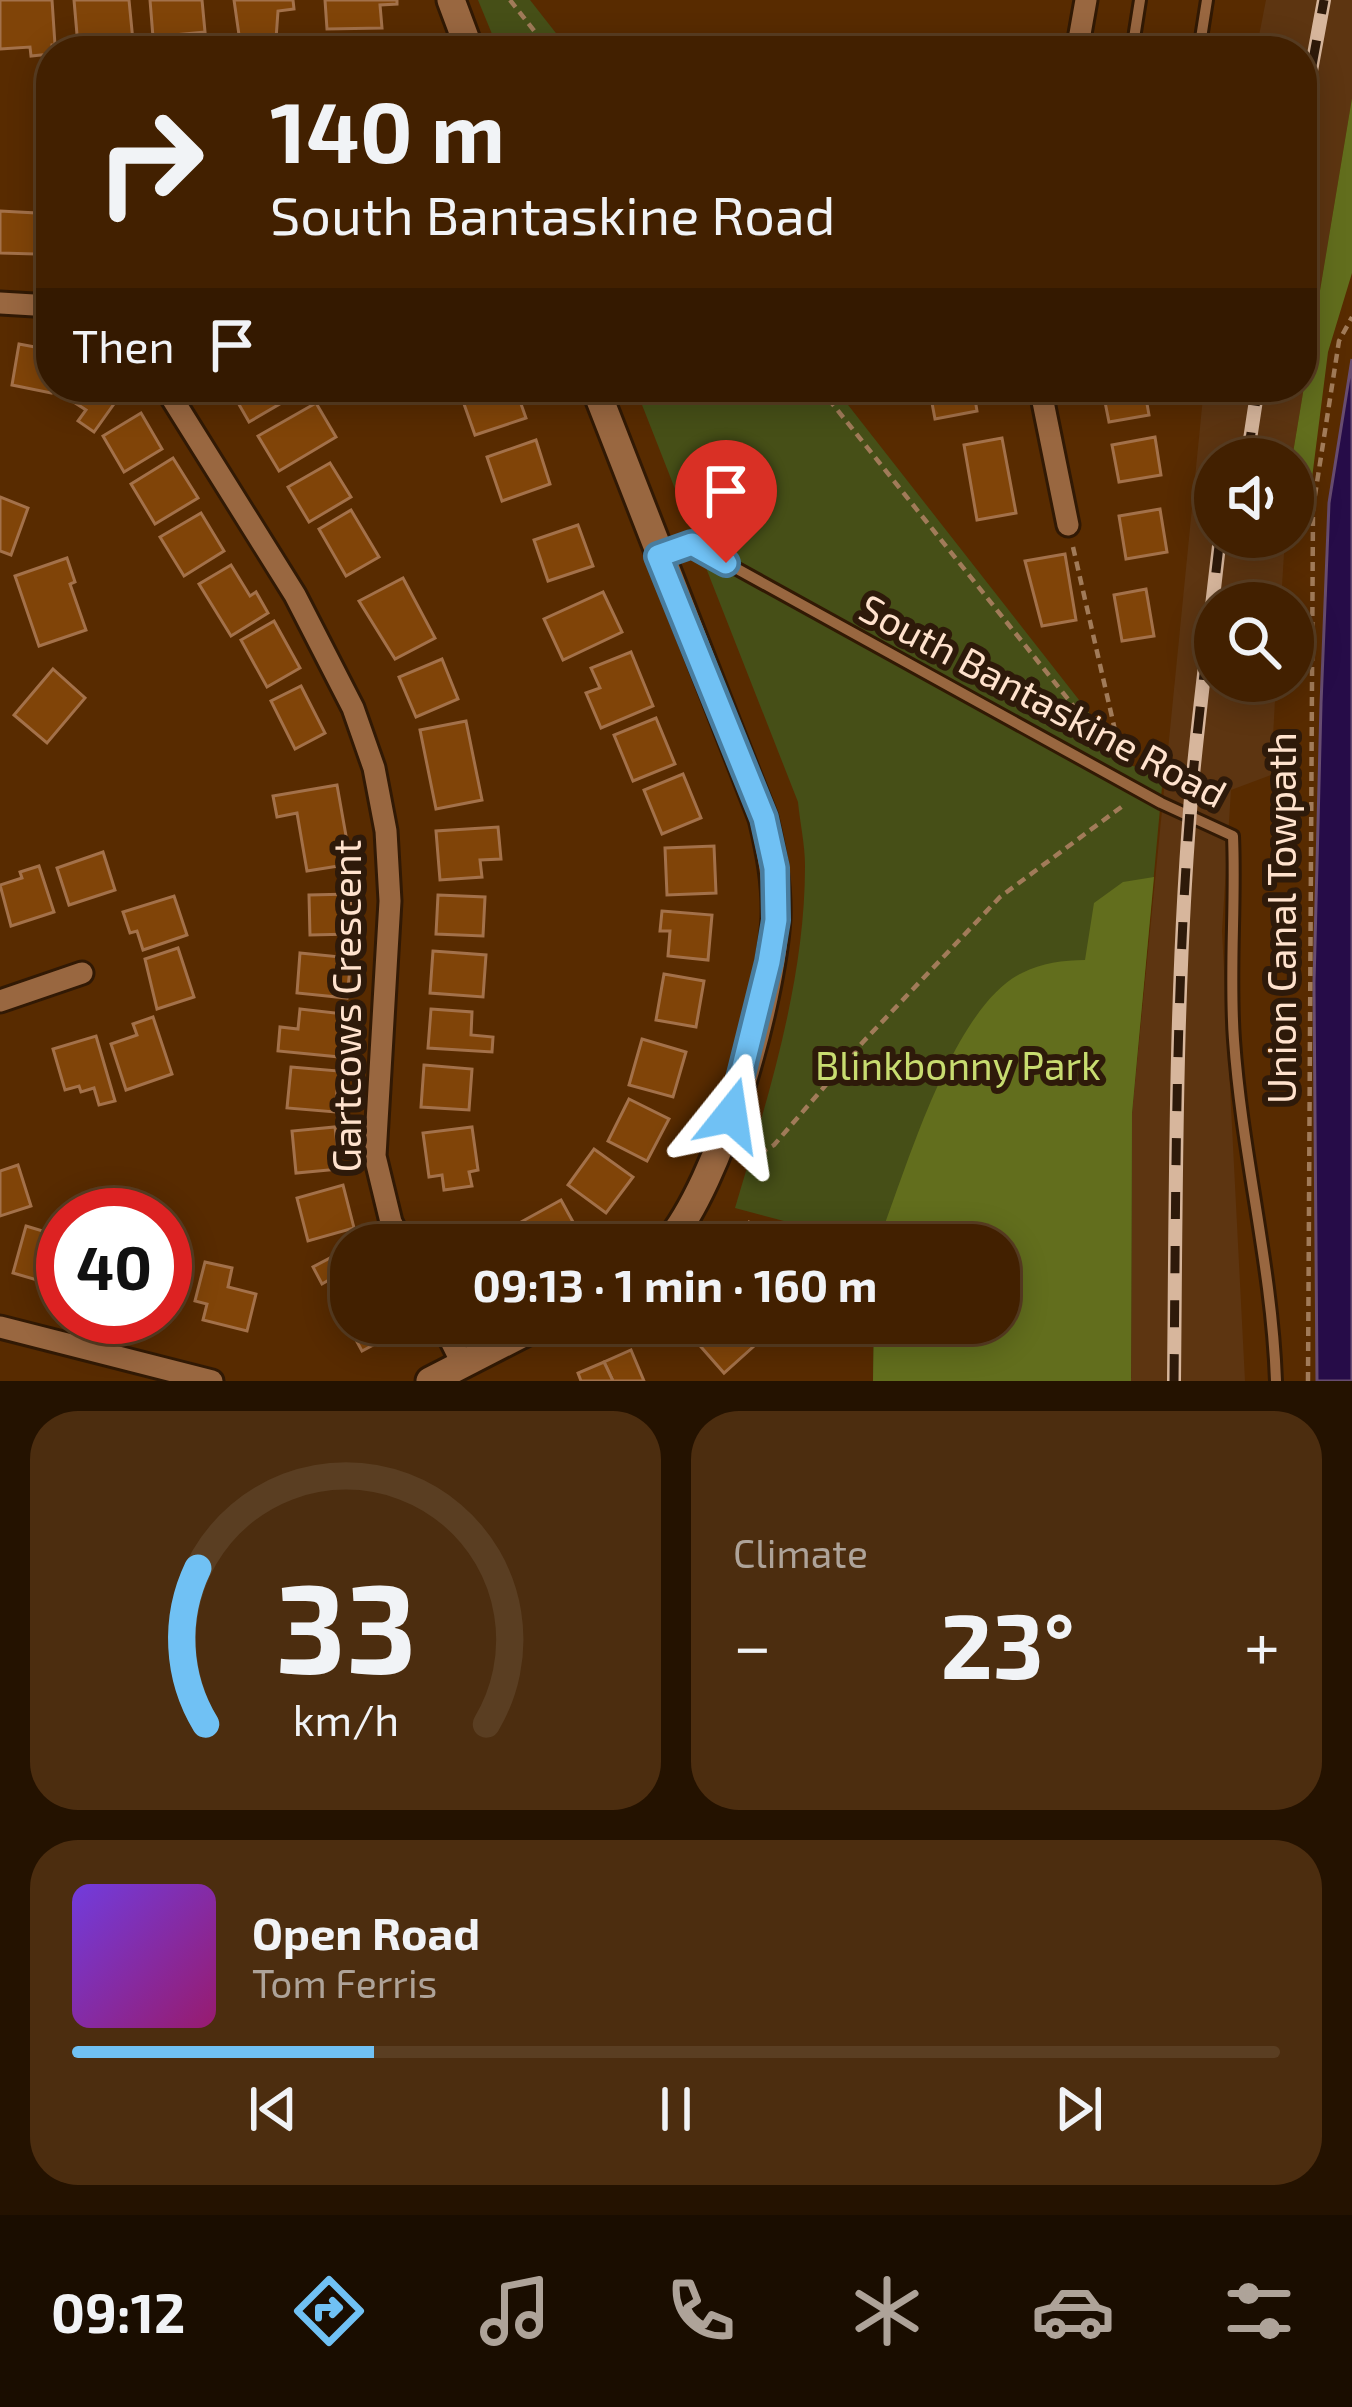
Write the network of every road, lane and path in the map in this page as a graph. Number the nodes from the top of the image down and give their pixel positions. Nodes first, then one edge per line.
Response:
1 (451, 0) edge
2 (510, 0) edge
3 (1086, 0) edge
4 (1140, 0) edge
5 (1207, 0) edge
6 (464, 36) edge
7 (538, 36) edge
8 (1080, 36) edge
9 (1134, 36) edge
10 (1201, 36) edge
11 (0, 303) edge
12 (36, 305) edge
13 (1352, 317) edge
14 (175, 402) edge
15 (601, 402) edge
16 (830, 402) edge
17 (1043, 402) edge
18 (1058, 474) junction
19 (1033, 479) dead end
20 (1068, 525) joint
21 (658, 556) junction
22 (1142, 791) junction
23 (82, 973) dead end
24 (0, 1001) edge
25 (704, 1186) junction
26 (392, 1224) edge
27 (680, 1224) edge
28 (3, 1326) edge
29 (505, 1344) edge
30 (453, 1373) edge
31 (212, 1381) edge
32 (1276, 1381) edge
33 (1308, 1381) edge

1 - 6 street
2 - 7 path
3 - 8 street
4 - 9 lane
5 - 10 lane
11 - 12 street
13 - 33 path, Union Canal Towpath
14 - 26 street, Gartcows Crescent
15 - 21 street
16 - 20 path
17 - 18 street
18 - 19 street
18 - 20 street
21 - 22 lane, South Bantaskine Road
21 - 25 street
22 - 25 path
22 - 32 lane, South Bantaskine Road
23 - 24 street
25 - 27 street
28 - 31 street
29 - 30 street

